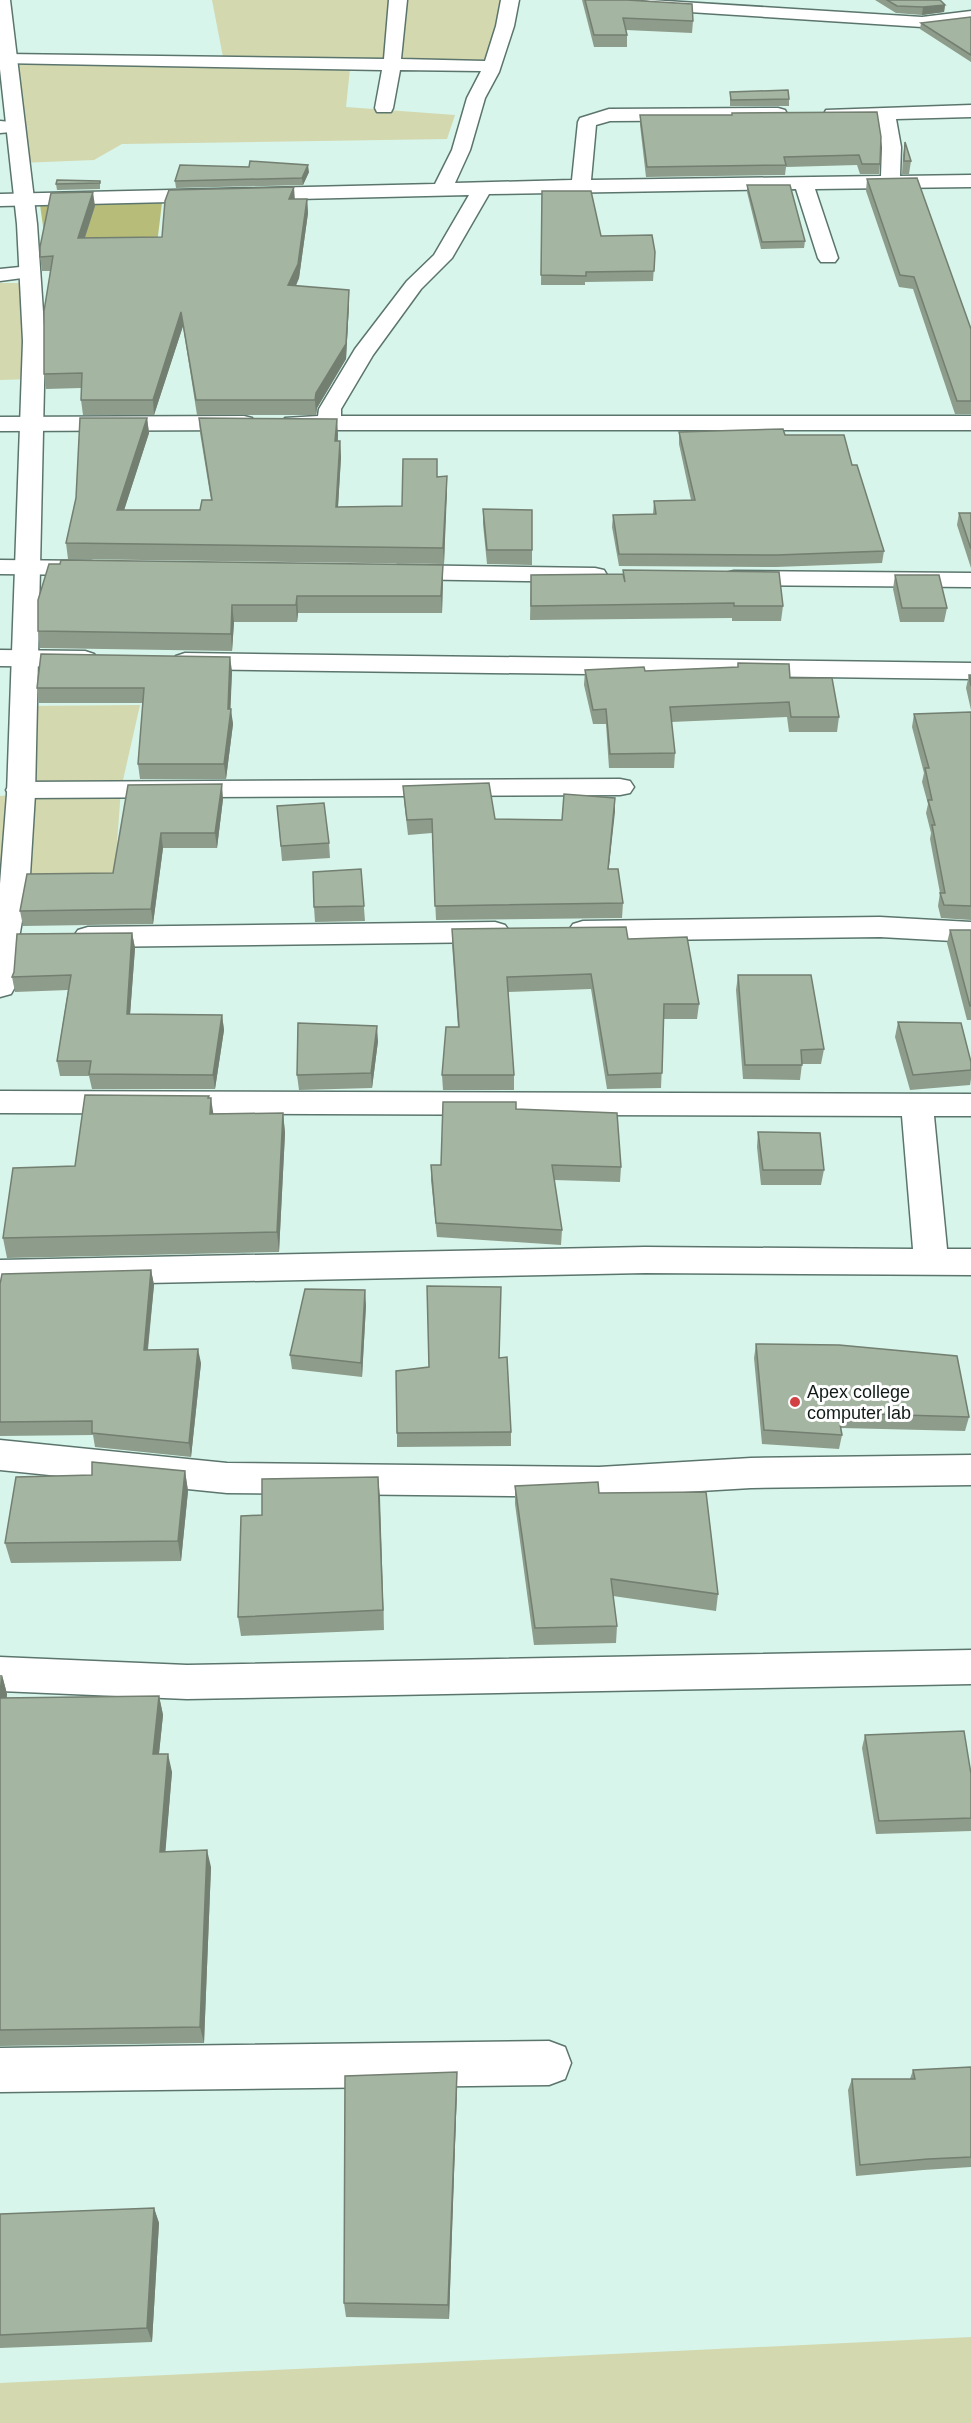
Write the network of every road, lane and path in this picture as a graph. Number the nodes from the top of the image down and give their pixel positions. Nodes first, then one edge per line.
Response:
1 (1, 0) edge
2 (398, 0) edge
3 (510, 0) edge
4 (628, 4) edge
5 (971, 16) edge
6 (6, 59) junction
7 (392, 64) junction
8 (492, 66) junction
9 (384, 108) dead end
10 (971, 111) edge
11 (793, 114) edge
12 (816, 114) edge
13 (885, 114) junction
14 (8, 127) edge
15 (971, 181) edge
16 (803, 182) junction
17 (890, 182) junction
18 (581, 186) junction
19 (483, 188) junction
20 (442, 189) junction
21 (0, 200) edge
22 (23, 200) junction
23 (828, 258) dead end
24 (30, 272) junction
25 (0, 275) edge
26 (32, 423) junction
27 (329, 423) junction
28 (971, 423) edge
29 (0, 424) edge
30 (0, 567) edge
31 (27, 567) junction
32 (111, 568) edge
33 (372, 572) edge
34 (622, 576) edge
35 (717, 577) edge
36 (971, 580) edge
37 (12, 658) edge
38 (114, 660) edge
39 (158, 660) edge
40 (971, 671) edge
41 (620, 787) dead end
42 (20, 790) junction
43 (8, 876) edge
44 (525, 931) edge
45 (560, 931) edge
46 (971, 932) edge
47 (63, 937) edge
48 (0, 987) edge
49 (0, 1102) edge
50 (917, 1105) junction
51 (971, 1105) edge
52 (931, 1261) junction
53 (971, 1262) edge
54 (0, 1273) edge
55 (0, 1455) edge
56 (971, 1470) edge
57 (971, 1667) edge
58 (0, 1674) edge
59 (549, 2063) dead end
60 (0, 2070) edge

1 - 6 street
2 - 7 street
3 - 8 street
4 - 5 street
6 - 7 street
6 - 14 street
7 - 8 street
7 - 9 street
8 - 20 street
10 - 13 street
11 - 18 street
12 - 13 street
13 - 17 street
14 - 22 street
15 - 17 street
16 - 17 street
16 - 18 street
16 - 23 street
18 - 19 street
19 - 20 street
19 - 27 street
20 - 22 street
21 - 22 street
22 - 24 street
24 - 25 street
24 - 26 street
26 - 27 street
26 - 29 street
26 - 31 street
27 - 28 street
30 - 31 street
31 - 32 street
31 - 37 street
33 - 34 street
35 - 36 street
37 - 38 street
37 - 42 street
39 - 40 street
41 - 42 street
42 - 43 street
43 - 48 street
44 - 47 street
45 - 46 street
49 - 50 street
50 - 51 street
50 - 52 street
52 - 53 street
52 - 54 street
55 - 56 street
57 - 58 street
59 - 60 street

